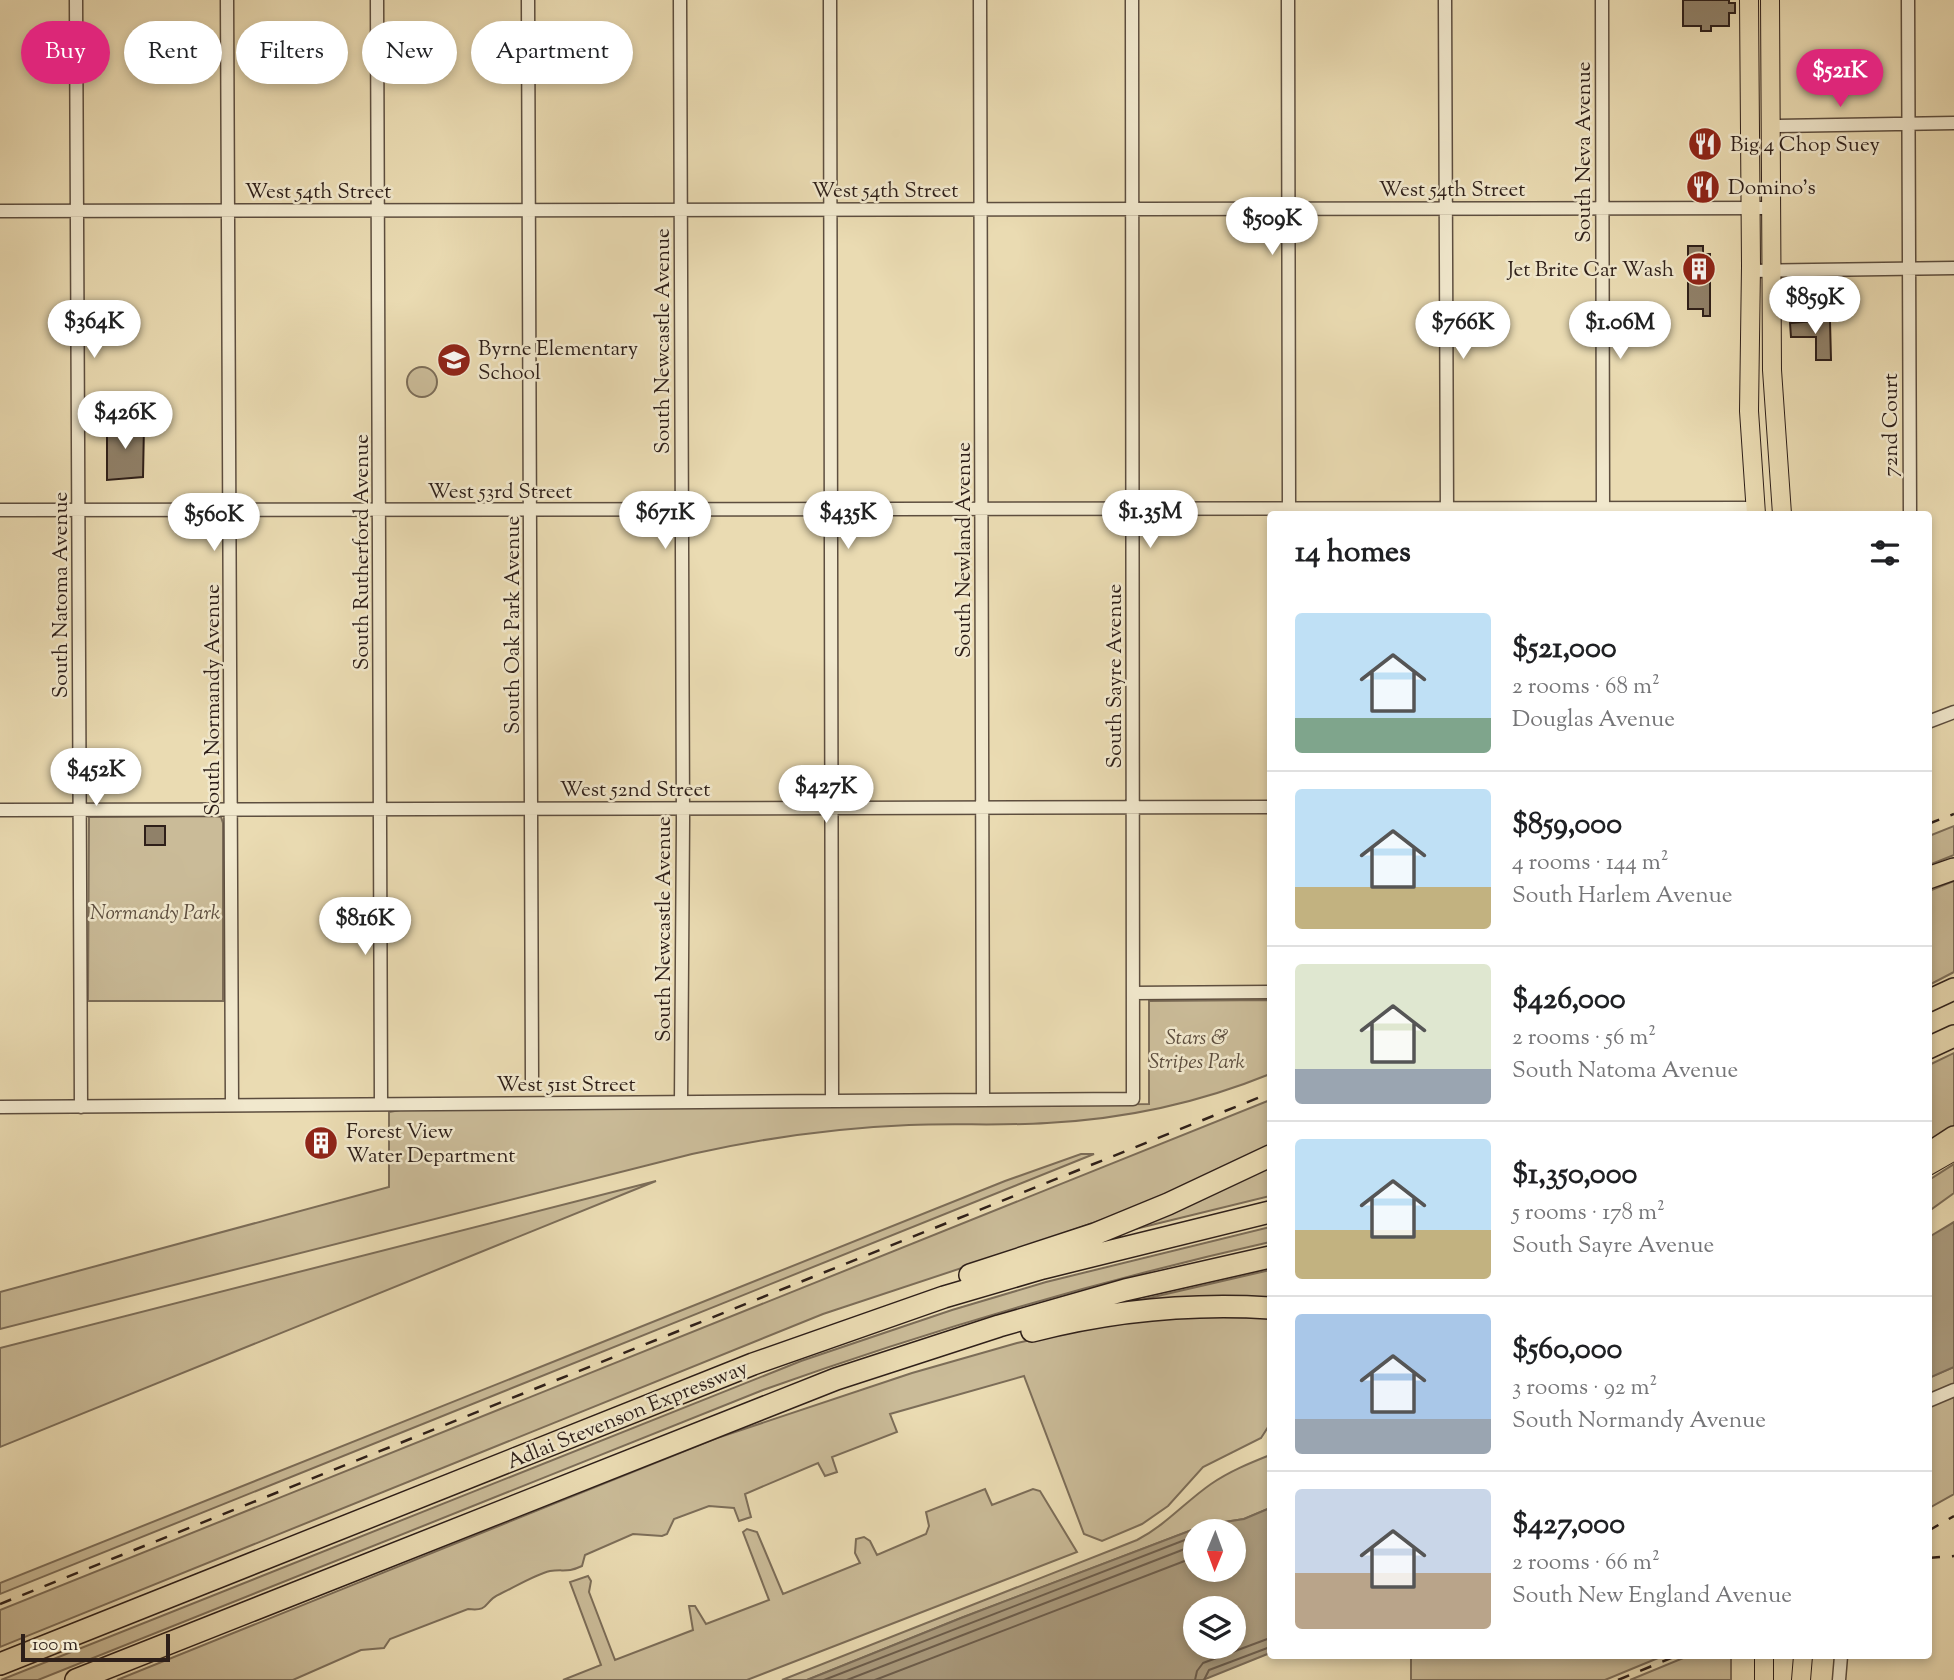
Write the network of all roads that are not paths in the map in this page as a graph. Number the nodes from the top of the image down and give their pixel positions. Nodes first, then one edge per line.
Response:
1 (76, 0) edge
2 (228, 0) edge
3 (377, 0) edge
4 (528, 0) edge
5 (680, 0) edge
6 (830, 0) edge
7 (980, 0) edge
8 (1132, 0) edge
9 (1288, 0) edge
10 (1445, 0) edge
11 (1602, 0) edge
12 (1749, 0) edge
13 (1770, 0) edge
14 (1908, 0) edge
15 (1954, 123) edge
16 (1908, 124) junction
17 (1771, 126) junction
18 (1446, 208) junction
19 (1602, 208) junction
20 (1750, 208) junction
21 (1770, 208) junction
22 (831, 209) junction
23 (981, 209) junction
24 (1132, 209) junction
25 (1289, 209) junction
26 (379, 210) junction
27 (530, 210) junction
28 (681, 210) junction
29 (0, 211) edge
30 (78, 211) junction
31 (229, 211) junction
32 (1954, 268) edge
33 (1909, 269) junction
34 (1751, 271) junction
35 (1770, 272) junction
36 (982, 508) junction
37 (1134, 508) junction
38 (681, 509) junction
39 (832, 509) junction
40 (0, 510) edge
41 (79, 510) junction
42 (230, 510) junction
43 (380, 510) junction
44 (530, 510) junction
45 (1267, 511) edge
46 (1289, 511) edge
47 (1447, 511) edge
48 (1603, 511) edge
49 (1756, 511) edge
50 (1782, 511) edge
51 (1910, 511) edge
52 (1954, 712) edge
53 (1932, 720) edge
54 (1133, 807) junction
55 (1267, 807) edge
56 (532, 808) junction
57 (683, 808) junction
58 (831, 808) junction
59 (984, 808) junction
60 (79, 809) junction
61 (231, 809) junction
62 (381, 809) junction
63 (0, 810) edge
64 (1954, 869) edge
65 (1932, 877) edge
66 (1954, 989) edge
67 (1267, 992) edge
68 (1133, 993) junction
69 (1932, 999) edge
70 (1954, 1036) edge
71 (1932, 1046) edge
72 (532, 1081) dead end
73 (1133, 1099) joint
74 (983, 1100) junction
75 (832, 1101) junction
76 (681, 1102) junction
77 (381, 1104) junction
78 (232, 1105) junction
79 (0, 1107) edge
80 (81, 1107) junction
81 (1954, 1137) edge
82 (1932, 1151) edge
83 (1954, 1151) edge
84 (1267, 1157) edge
85 (1932, 1164) edge
86 (1267, 1213) edge
87 (1267, 1258) edge
88 (1267, 1308) edge
89 (753, 1364) junction
90 (836, 1379) junction
91 (1954, 1390) edge
92 (1932, 1399) edge
93 (1764, 1659) edge
94 (1803, 1659) edge
95 (1841, 1659) edge
96 (0, 1664) edge
97 (1764, 1678) edge
98 (76, 1680) edge
99 (1801, 1680) edge
100 (1839, 1680) edge

1 - 30 street, South Natoma Avenue
2 - 31 street, South Normandy Avenue
3 - 26 street, South Rutherford Avenue
4 - 27 street, South Oak Park Avenue
5 - 28 street, South Newcastle Avenue
6 - 22 street
7 - 23 street, South Newland Avenue
8 - 24 street, South Sayre Avenue
9 - 25 street
10 - 18 street
11 - 19 street, South Neva Avenue
12 - 20 main road
13 - 17 main road
14 - 16 street, 72nd Court
15 - 16 street
16 - 17 street
16 - 33 street, 72nd Court
17 - 21 main road
18 - 19 street, West 54th Street
18 - 25 street, West 54th Street
18 - 47 street
19 - 20 street, West 54th Street
19 - 48 street, South Neva Avenue
20 - 21 street, West 54th Street
20 - 34 main road
21 - 35 main road
22 - 23 street, West 54th Street
22 - 28 street, West 54th Street
22 - 39 street
23 - 24 street, West 54th Street
23 - 36 street, South Newland Avenue
24 - 25 street, West 54th Street
24 - 37 street, South Sayre Avenue
25 - 46 street
26 - 27 street, West 54th Street
26 - 31 street, West 54th Street
26 - 43 street, South Rutherford Avenue
27 - 28 street, West 54th Street
27 - 44 street, South Oak Park Avenue
28 - 38 street, South Newcastle Avenue
29 - 30 street, West 54th Street
30 - 31 street, West 54th Street
30 - 41 street, South Natoma Avenue
31 - 42 street, South Normandy Avenue
32 - 33 street
33 - 35 street
33 - 51 street, 72nd Court
34 - 35 street
34 - 49 main road
35 - 50 main road
36 - 37 street, West 53rd Street
36 - 39 street, West 53rd Street
36 - 59 street, South Newland Avenue
37 - 45 street, West 53rd Street
37 - 54 street, South Sayre Avenue
38 - 39 street, West 53rd Street
38 - 44 street, West 53rd Street
38 - 57 street, South Newcastle Avenue
39 - 58 street
40 - 41 street, West 53rd Street
41 - 42 street, West 53rd Street
41 - 60 street, South Natoma Avenue
42 - 43 street, West 53rd Street
42 - 61 street, South Normandy Avenue
43 - 44 street, West 53rd Street
43 - 62 street, South Rutherford Avenue
44 - 56 street, South Oak Park Avenue
47 - 48 street, West 53rd Street
48 - 49 street, West 53rd Street
52 - 53 street
54 - 55 street, West 52nd Street
54 - 59 street, West 52nd Street
54 - 68 street, South Sayre Avenue
56 - 57 street, West 52nd Street
56 - 62 street, West 52nd Street
56 - 72 street, South Oak Park Avenue
57 - 58 street, West 52nd Street
57 - 76 street, South Newcastle Avenue
58 - 59 street, West 52nd Street
58 - 75 street
59 - 74 street, South Newland Avenue
60 - 61 street, West 52nd Street
60 - 63 street, West 52nd Street
60 - 80 street, South Natoma Avenue
61 - 62 street, West 52nd Street
61 - 78 street, South Normandy Avenue
62 - 77 street, South Rutherford Avenue
64 - 65 highway
66 - 69 highway
67 - 68 street
68 - 73 street, South Sayre Avenue
70 - 71 highway
73 - 74 street, West 51st Street
74 - 75 street, West 51st Street
75 - 76 street, West 51st Street
76 - 77 street, West 51st Street
77 - 78 street, West 51st Street
78 - 80 street, West 51st Street
79 - 80 street, West 51st Street
81 - 82 highway
83 - 85 main road
84 - 89 highway
86 - 89 highway, Adlai Stevenson Expressway
87 - 90 highway, Adlai Stevenson Expressway
88 - 90 highway
89 - 96 highway, Adlai Stevenson Expressway
90 - 98 highway, Adlai Stevenson Expressway
91 - 92 street
93 - 97 main road
94 - 99 main road
95 - 100 street

